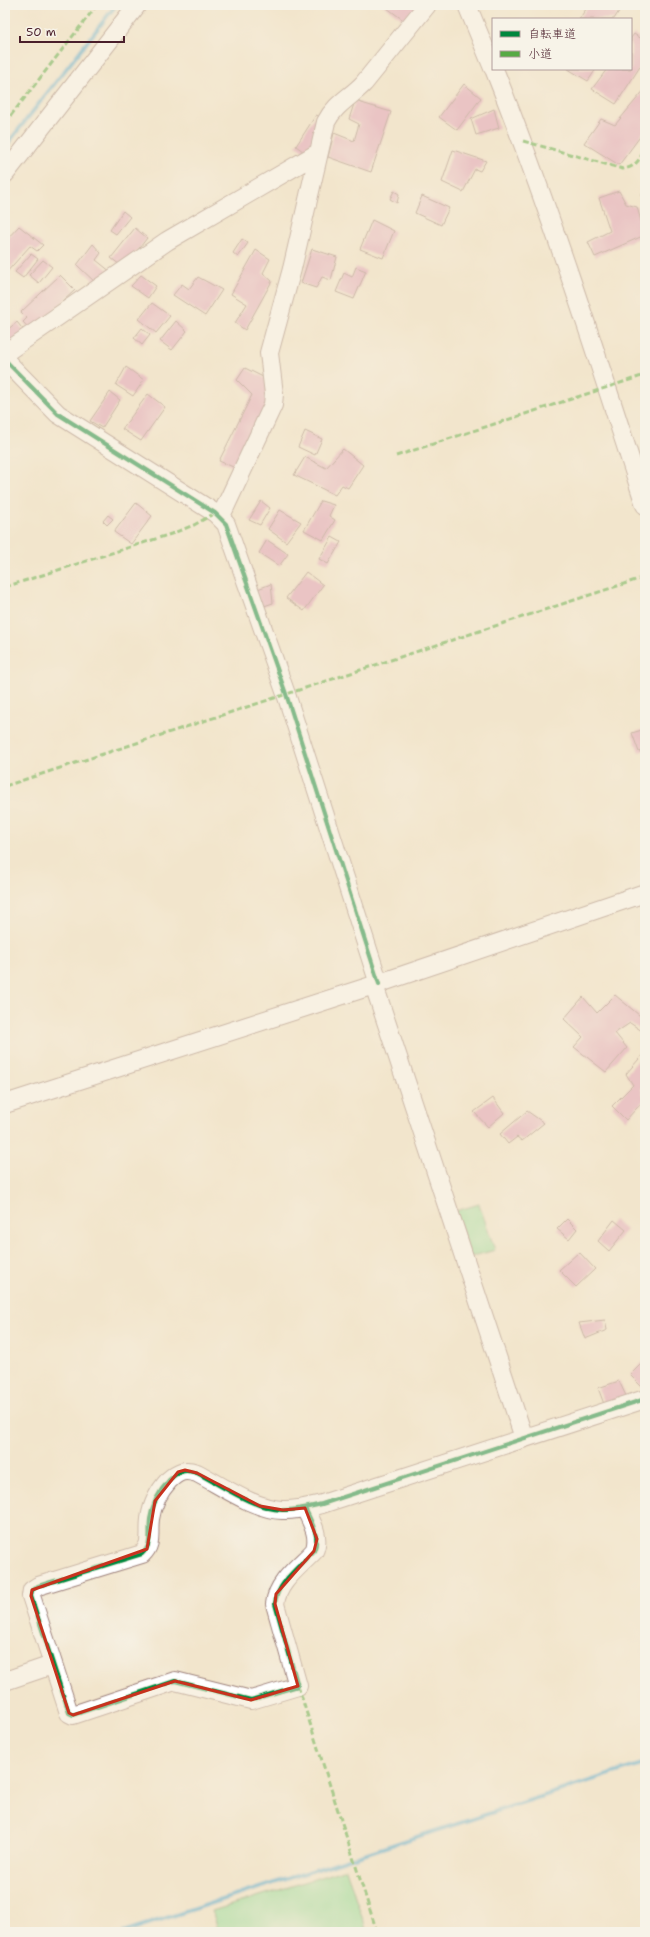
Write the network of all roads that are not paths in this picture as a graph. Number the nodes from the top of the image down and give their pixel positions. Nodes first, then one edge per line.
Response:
1 (137, 5) edge
2 (427, 5) edge
3 (467, 5) edge
4 (482, 5) edge
5 (475, 22) junction
6 (492, 65) edge
7 (494, 70) edge
8 (318, 153) junction
9 (5, 174) edge
10 (5, 353) edge
11 (5, 360) edge
12 (645, 505) edge
13 (220, 518) junction
14 (645, 894) edge
15 (376, 975) junction
16 (5, 1104) edge
17 (645, 1399) edge
18 (524, 1438) junction
19 (305, 1508) junction
20 (52, 1665) junction
21 (5, 1681) edge

1 - 9 street
2 - 8 street
3 - 5 street
4 - 5 street
5 - 6 street
7 - 12 street
8 - 10 street
8 - 13 street
11 - 13 street
13 - 15 street
14 - 15 street
15 - 16 street
15 - 18 street
17 - 18 street
18 - 19 street
19 - 20 street
19 - 20 street
20 - 21 street

